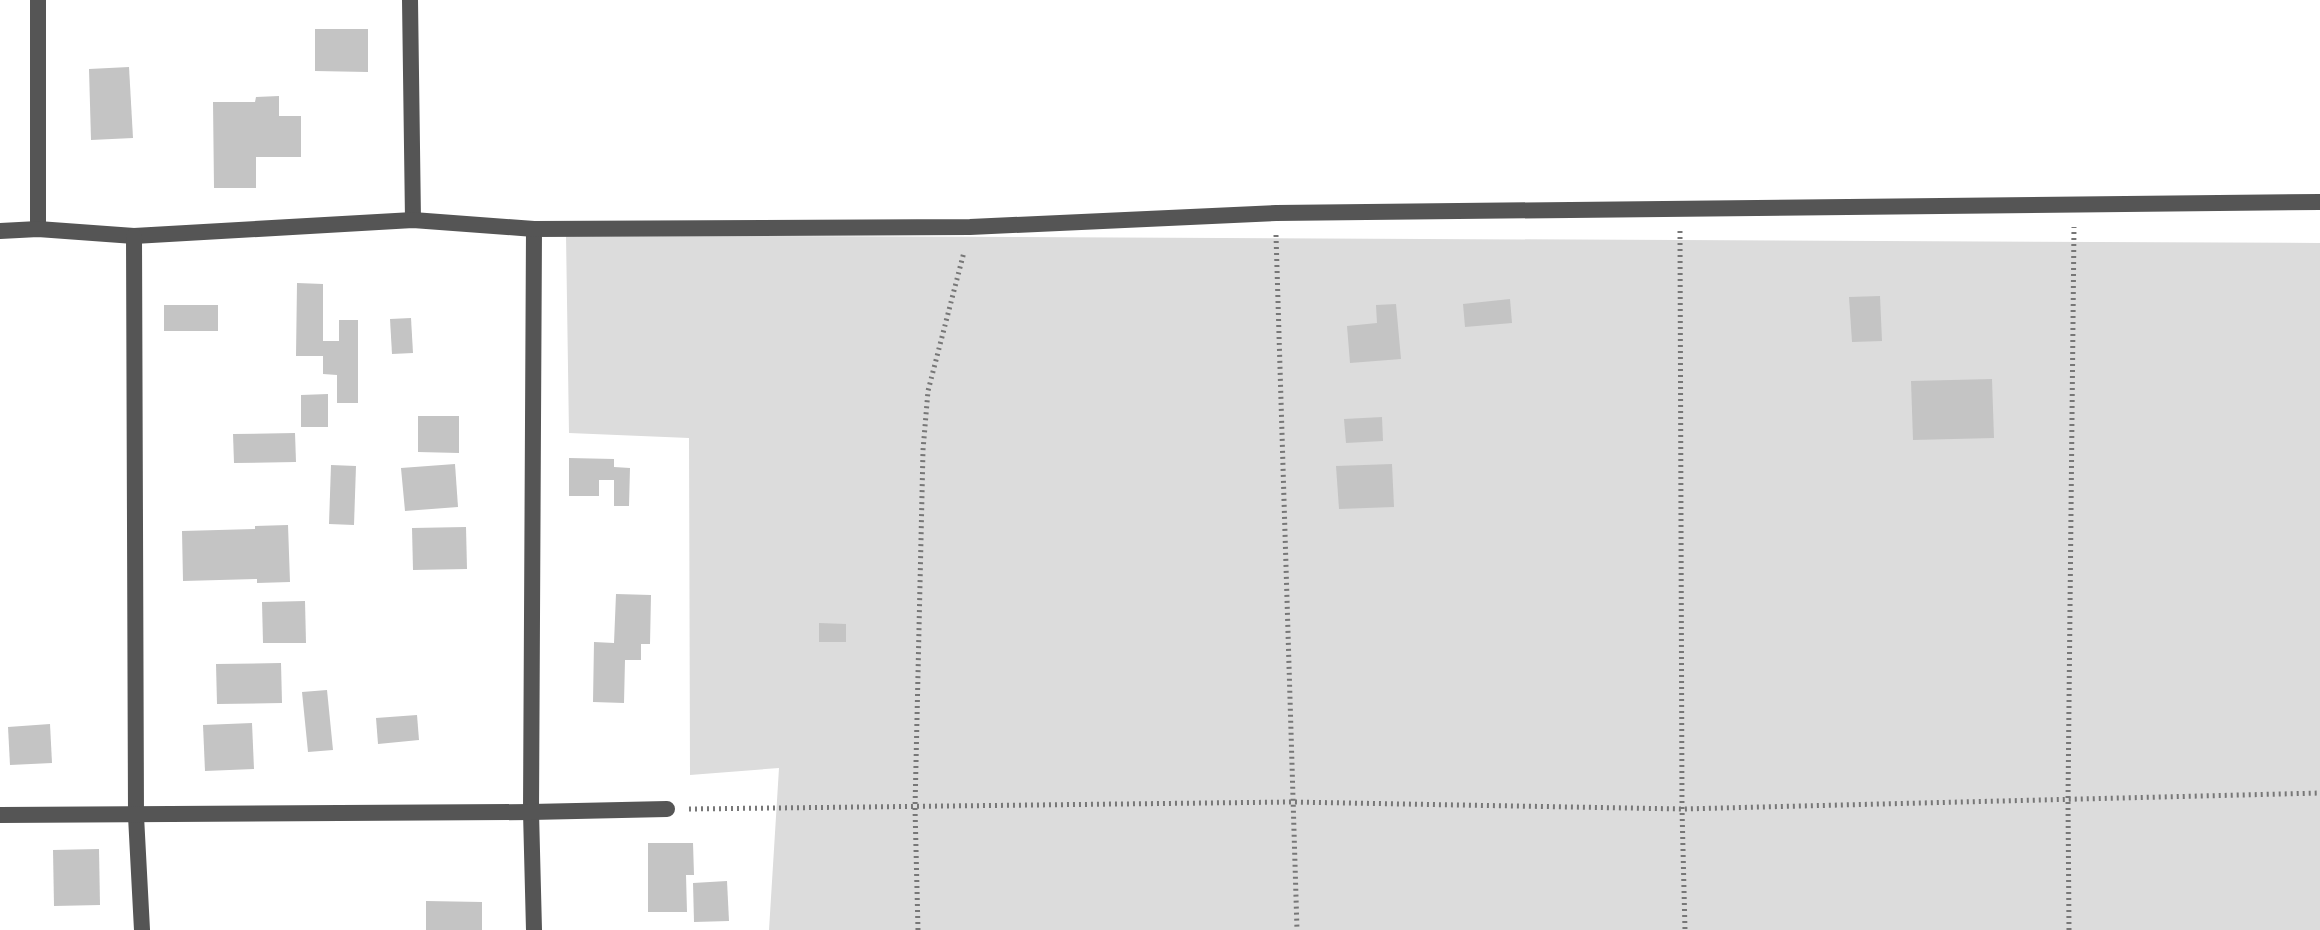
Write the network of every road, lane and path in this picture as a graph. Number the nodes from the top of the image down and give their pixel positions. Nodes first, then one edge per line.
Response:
1 (38, 0) edge
2 (410, 0) edge
3 (2320, 202) edge
4 (2075, 205) junction
5 (1680, 209) junction
6 (1276, 213) junction
7 (413, 220) junction
8 (970, 227) junction
9 (38, 229) junction
10 (534, 229) junction
11 (0, 231) edge
12 (134, 236) junction
13 (2320, 793) edge
14 (2068, 800) junction
15 (1292, 802) junction
16 (915, 808) junction
17 (667, 809) joint
18 (1682, 809) junction
19 (531, 812) junction
20 (0, 815) edge
21 (136, 816) junction
22 (142, 930) edge
23 (534, 930) edge
24 (918, 930) edge
25 (1297, 930) edge
26 (1685, 930) edge
27 (2069, 930) edge

1 - 9 street
2 - 7 street
3 - 4 street
4 - 5 street
4 - 14 path
5 - 6 street
5 - 18 path
6 - 8 street
6 - 15 path
7 - 10 street
7 - 12 street
8 - 10 street
8 - 16 path
9 - 11 street
9 - 12 street
10 - 19 street
12 - 21 street
13 - 14 path
14 - 18 path
14 - 27 path
15 - 16 path
15 - 18 path
15 - 25 path
16 - 17 path
16 - 24 path
17 - 19 street
18 - 26 path
19 - 21 street
19 - 23 street
20 - 21 street
21 - 22 street

